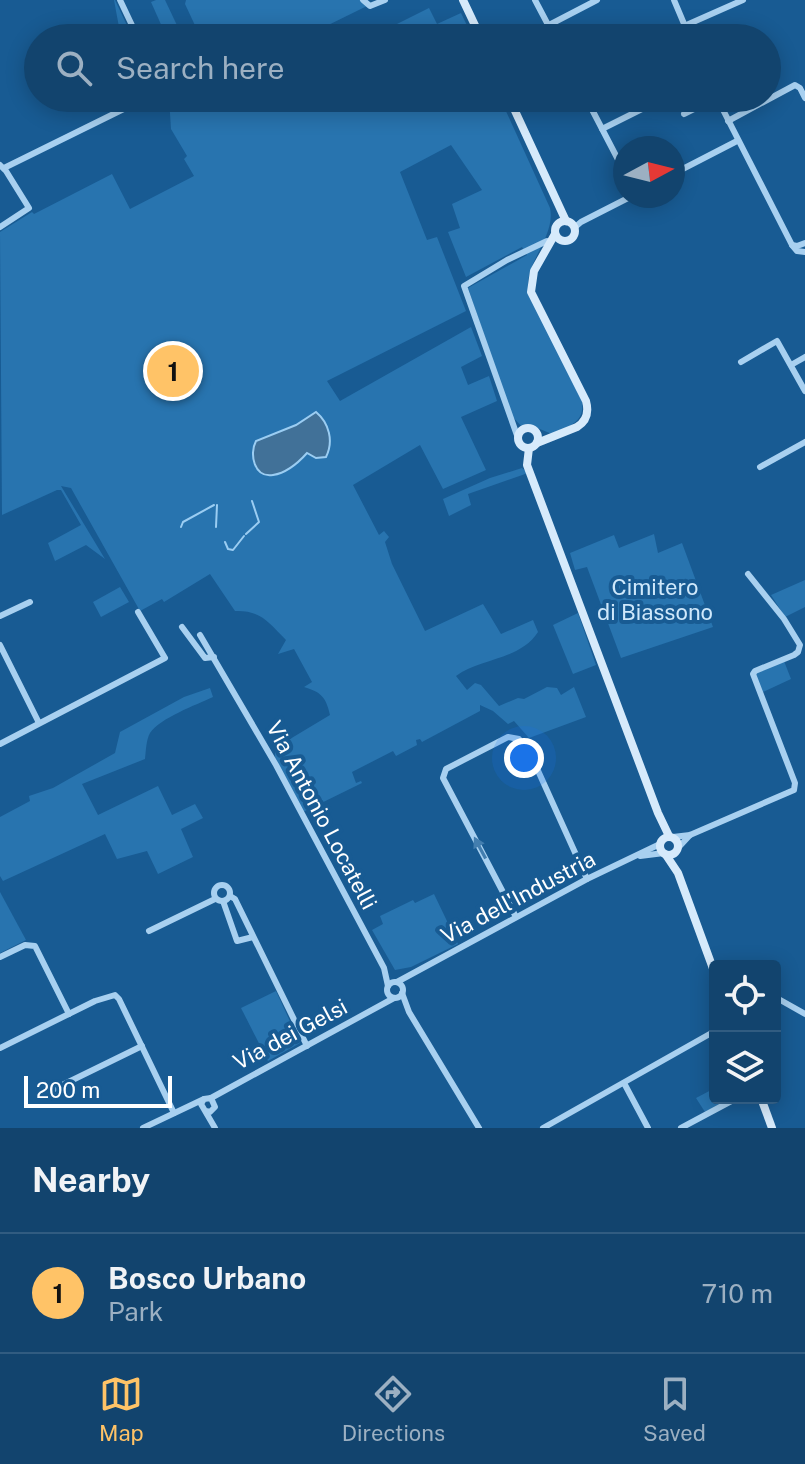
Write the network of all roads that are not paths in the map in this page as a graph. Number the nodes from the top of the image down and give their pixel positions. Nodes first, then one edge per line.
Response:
1 (120, 0) edge
2 (385, 0) edge
3 (463, 0) edge
4 (535, 0) edge
5 (597, 0) edge
6 (674, 0) edge
7 (743, 0) edge
8 (365, 2) edge
9 (131, 24) edge
10 (474, 24) edge
11 (547, 24) edge
12 (550, 24) edge
13 (684, 24) edge
14 (690, 24) edge
15 (781, 92) edge
16 (805, 98) edge
17 (117, 112) edge
18 (515, 112) edge
19 (593, 112) edge
20 (636, 112) edge
21 (688, 112) edge
22 (723, 112) edge
23 (744, 112) edge
24 (684, 114) dead end
25 (728, 121) junction
26 (602, 129) junction
27 (737, 141) junction
28 (613, 150) edge
29 (2, 167) edge
30 (685, 168) edge
31 (557, 205) junction
32 (613, 206) edge
33 (566, 221) junction
34 (0, 227) edge
35 (574, 228) junction
36 (557, 234) junction
37 (805, 243) edge
38 (792, 245) junction
39 (547, 246) junction
40 (805, 252) edge
41 (805, 357) edge
42 (741, 362) dead end
43 (791, 365) junction
44 (805, 391) edge
45 (511, 421) junction
46 (523, 430) junction
47 (529, 442) junction
48 (805, 442) edge
49 (760, 467) dead end
50 (748, 574) dead end
51 (30, 602) dead end
52 (138, 612) dead end
53 (0, 616) edge
54 (182, 627) dead end
55 (200, 635) dead end
56 (0, 645) edge
57 (214, 657) junction
58 (39, 723) junction
59 (0, 744) edge
60 (690, 835) junction
61 (666, 844) junction
62 (678, 849) junction
63 (587, 879) junction
64 (681, 883) junction
65 (230, 896) junction
66 (215, 899) junction
67 (223, 901) junction
68 (516, 917) junction
69 (149, 931) dead end
70 (253, 937) junction
71 (0, 957) edge
72 (710, 960) edge
73 (384, 968) junction
74 (417, 970) junction
75 (396, 982) junction
76 (388, 988) junction
77 (399, 995) junction
78 (781, 1000) edge
79 (374, 1009) junction
80 (69, 1014) junction
81 (805, 1014) edge
82 (713, 1032) edge
83 (142, 1046) junction
84 (307, 1046) junction
85 (0, 1048) edge
86 (624, 1083) junction
87 (50, 1091) dead end
88 (726, 1104) edge
89 (763, 1104) edge
90 (208, 1105) junction
91 (174, 1113) junction
92 (143, 1128) edge
93 (216, 1128) edge
94 (480, 1128) edge
95 (543, 1128) edge
96 (648, 1128) edge
97 (681, 1128) edge
98 (772, 1128) edge

1 - 9 street
2 - 8 street
3 - 10 street
4 - 11 street
5 - 12 street
6 - 13 street
7 - 14 street
15 - 16 street
17 - 29 street
18 - 31 street
19 - 26 street
20 - 26 street
21 - 24 street
22 - 25 street
23 - 25 street
25 - 27 street
26 - 28 street
27 - 30 street
27 - 38 street
29 - 34 street
31 - 33 street
31 - 36 street
32 - 35 street
33 - 35 street
33 - 36 street
35 - 36 street
36 - 39 street
37 - 38 street
38 - 40 street
39 - 45 street
39 - 47 street
41 - 43 street
42 - 43 street
43 - 44 street
45 - 46 street
45 - 47 street
46 - 47 street
46 - 47 street
47 - 61 street
48 - 49 street
50 - 60 street
51 - 53 street
52 - 58 street
54 - 57 street
55 - 57 street, Via Antonio Locatelli
56 - 58 street
57 - 73 street, Via Antonio Locatelli
58 - 59 street
60 - 61 street
60 - 62 street
61 - 62 street
61 - 62 street
61 - 63 street, Via dell'Industria
61 - 64 street
62 - 64 street
63 - 68 street, Via dell'Industria
68 -> 63 street
64 - 72 street
65 - 66 street
65 - 67 street
65 - 70 street
66 - 67 street
66 - 69 street
67 - 70 street
68 - 74 street, Via dell'Industria
70 - 84 street
71 - 80 street
73 - 75 street, Via Antonio Locatelli
73 - 76 street, Via Antonio Locatelli
74 - 75 street, Via dell'Industria
74 - 77 street
75 - 76 street, Via dell'Industria
75 - 77 street, Via Antonio Locatelli
76 - 77 street
76 - 79 street
77 - 79 street, Via dei Gelsi
77 - 94 street
78 - 81 street
79 - 84 street, Via dei Gelsi
80 - 83 street
80 - 85 street
82 - 86 street
83 - 87 street
83 - 91 street
84 - 90 street, Via dei Gelsi
86 - 95 street
86 - 96 street
88 - 97 street
89 - 98 street
90 - 91 street
90 - 93 street
91 - 92 street

